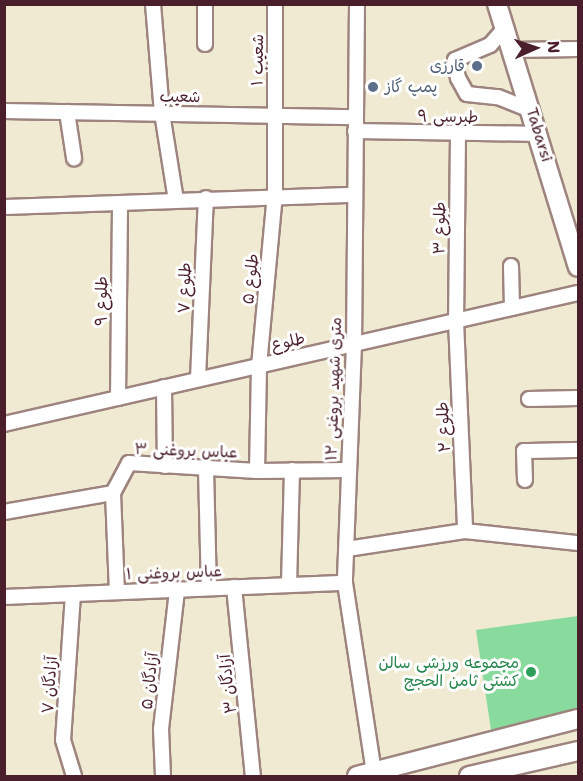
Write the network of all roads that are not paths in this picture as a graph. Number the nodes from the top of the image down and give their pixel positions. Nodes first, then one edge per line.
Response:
1 (153, 4) edge
2 (206, 4) edge
3 (275, 4) edge
4 (357, 4) edge
5 (497, 4) edge
6 (504, 29) junction
7 (205, 44) dead end
8 (579, 49) edge
9 (513, 50) junction
10 (4, 111) edge
11 (531, 111) junction
12 (67, 112) junction
13 (162, 113) junction
14 (274, 115) junction
15 (356, 117) junction
16 (356, 131) junction
17 (539, 134) junction
18 (458, 135) junction
19 (74, 158) dead end
20 (275, 195) junction
21 (355, 195) junction
22 (206, 198) junction
23 (176, 200) junction
24 (120, 204) junction
25 (4, 207) edge
26 (511, 266) dead end
27 (579, 267) edge
28 (579, 293) edge
29 (512, 308) junction
30 (456, 321) junction
31 (354, 344) junction
32 (259, 366) junction
33 (198, 379) junction
34 (164, 387) junction
35 (118, 398) junction
36 (579, 398) edge
37 (529, 399) dead end
38 (4, 408) edge
39 (5, 423) edge
40 (579, 450) edge
41 (165, 466) junction
42 (206, 469) junction
43 (292, 470) junction
44 (348, 470) junction
45 (257, 471) junction
46 (525, 480) dead end
47 (113, 493) junction
48 (4, 512) edge
49 (465, 531) junction
50 (579, 543) edge
51 (347, 549) junction
52 (345, 583) junction
53 (289, 585) junction
54 (234, 587) junction
55 (209, 588) junction
56 (177, 590) junction
57 (117, 592) junction
58 (73, 594) junction
59 (4, 597) edge
60 (579, 719) edge
61 (464, 746) junction
62 (579, 751) edge
63 (365, 774) edge
64 (470, 776) edge
65 (74, 777) edge
66 (163, 777) edge
67 (254, 777) edge

1 - 13 street
2 - 7 street
3 - 14 street, شعیب ۱
4 - 15 street, ۱۲ متری شهید بروغنی
5 - 6 main road, Tabarsi
6 - 9 main road, Tabarsi
6 - 11 street
8 - 9 street
9 - 11 main road, Tabarsi
10 - 12 street, شعیب
11 - 17 main road, Tabarsi
12 - 13 street, شعیب
12 - 19 street
13 - 14 street, شعیب
13 - 23 street
14 - 15 street, شعیب
14 - 20 street, شعیب ۱
15 - 16 street, ۱۲ متری شهید بروغنی
16 - 18 street, طبرسی ۹
16 - 21 street, ۱۲ متری شهید بروغنی
17 - 18 street, طبرسی ۹
17 - 27 main road, Tabarsi
18 - 30 street, طلوع ۳
20 - 21 street
20 - 22 street
20 - 32 street, طلوع ۵
21 - 31 street, ۱۲ متری شهید بروغنی
22 - 23 street
22 - 33 street, طلوع ۷
23 - 24 street
24 - 25 street
24 - 35 street, طلوع ۹
26 - 29 street
28 - 29 street, طلوع
29 - 30 street, طلوع
30 - 31 street, طلوع
30 - 49 street, طلوع ۲
31 - 32 street, طلوع
31 - 44 street, ۱۲ متری شهید بروغنی
32 - 33 street, طلوع
32 - 45 street, طلوع ۵
33 - 34 street, طلوع
34 - 35 street, طلوع
34 - 41 street
35 - 39 street, طلوع
36 - 37 street
38 - 39 street
40 - 46 street
41 - 42 street, عباس بروغنی ۳
41 - 47 street, عباس بروغنی ۳
42 - 45 street, عباس بروغنی ۳
42 - 55 street
43 - 44 street, عباس بروغنی ۳
43 - 45 street, عباس بروغنی ۳
43 - 53 street
44 - 51 street, ۱۲ متری شهید بروغنی
47 - 48 street
47 - 57 street
49 - 50 street
49 - 51 street
51 - 52 street, ۱۲ متری شهید بروغنی
52 - 53 street, عباس بروغنی ۱
52 - 63 street, ۱۲ متری شهید بروغنی
53 - 54 street, عباس بروغنی ۱
54 - 55 street, عباس بروغنی ۱
54 - 67 street, آزادگان ۳
55 - 56 street, عباس بروغنی ۱
56 - 57 street, عباس بروغنی ۱
56 - 66 street, آزادگان ۵
57 - 58 street, عباس بروغنی ۱
58 - 59 street, عباس بروغنی ۱
58 - 65 street, آزادگان ۷
60 - 61 main road
61 - 63 main road
61 - 64 main road
62 - 64 main road

